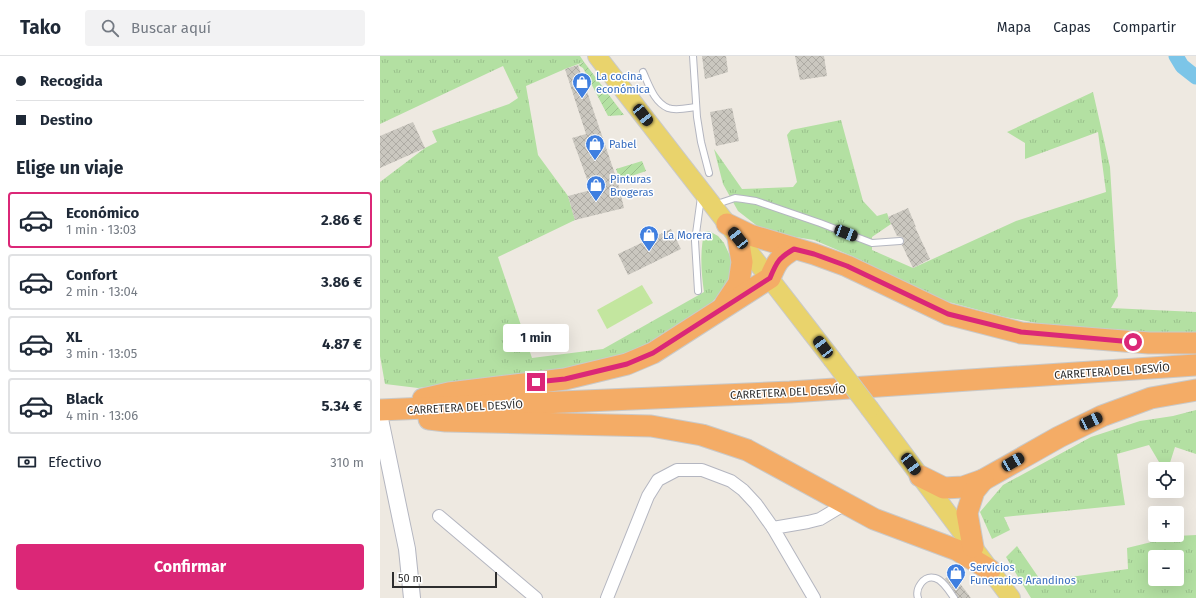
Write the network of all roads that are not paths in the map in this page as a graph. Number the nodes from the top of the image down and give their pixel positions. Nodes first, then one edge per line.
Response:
1 (597, 56) edge
2 (614, 56) edge
3 (693, 56) edge
4 (643, 72) dead end
5 (623, 90) junction
6 (696, 107) junction
7 (709, 173) dead end
8 (708, 198) junction
9 (733, 231) junction
10 (900, 241) dead end
11 (794, 249) junction
12 (770, 278) junction
13 (698, 291) dead end
14 (721, 309) junction
15 (1196, 343) edge
16 (1196, 365) edge
17 (1196, 390) edge
18 (380, 411) edge
19 (380, 419) edge
20 (920, 476) junction
21 (984, 480) junction
22 (845, 504) junction
23 (439, 516) dead end
24 (774, 528) junction
25 (973, 546) junction
26 (990, 570) junction
27 (412, 598) edge
28 (536, 598) edge
29 (607, 598) edge
30 (814, 598) edge
31 (918, 598) edge
32 (954, 598) edge
33 (1011, 598) edge

1 - 5 main road
2 - 5 main road
3 - 6 lane
4 - 6 lane
5 - 8 main road
6 - 7 lane
8 - 9 main road
8 - 10 lane
8 - 13 lane
9 - 11 highway
9 - 12 main road
9 - 14 highway
11 - 12 highway
11 - 15 highway
12 - 14 highway
12 - 20 main road, bridge
14 - 18 highway
16 - 18 highway, CARRETERA DEL DESVÍO
17 - 21 highway
18 - 22 highway
19 - 27 street
20 - 21 highway
20 - 25 main road
21 - 25 highway
22 - 24 street
22 - 26 highway
23 - 28 street
24 - 29 street
24 - 30 street
25 - 26 main road
26 - 33 main road
31 - 32 lane

